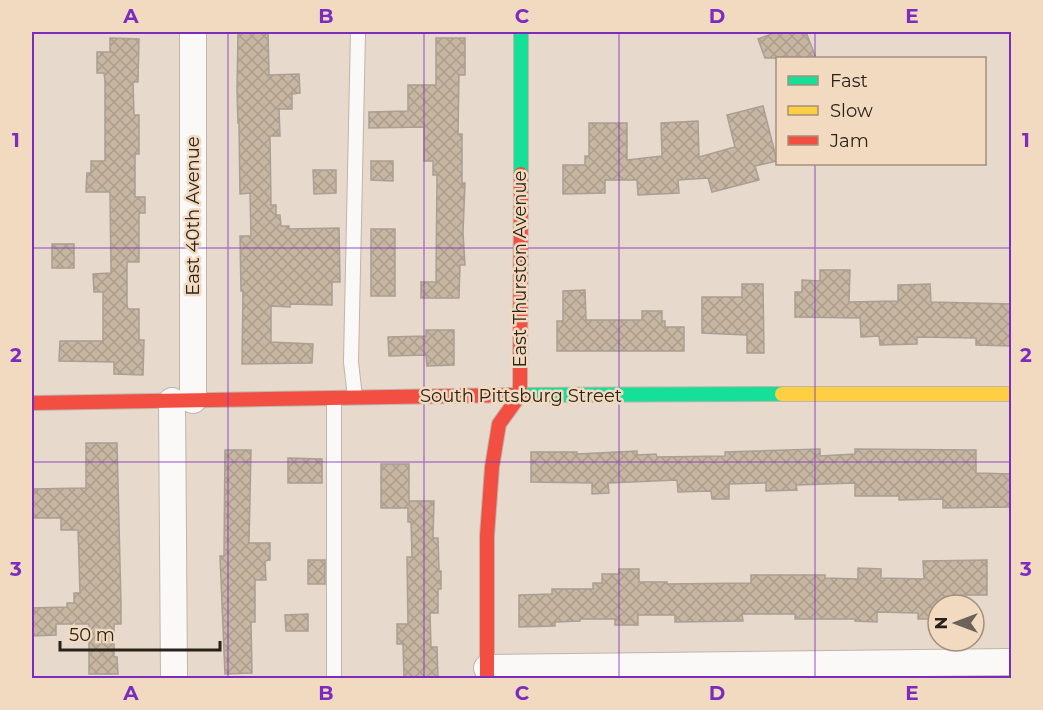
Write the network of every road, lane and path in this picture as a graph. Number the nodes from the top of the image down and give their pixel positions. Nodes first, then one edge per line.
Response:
1 (194, 32) edge
2 (358, 32) edge
3 (520, 32) edge
4 (1011, 394) edge
5 (520, 395) junction
6 (334, 398) junction
7 (355, 398) junction
8 (182, 400) junction
9 (32, 403) edge
10 (1011, 662) edge
11 (487, 674) edge
12 (174, 678) edge
13 (334, 678) edge

1 - 8 street, East 40th Avenue
2 - 7 lane
3 - 5 street, East Thurston Avenue
4 - 5 street, South Pittsburg Street
5 - 7 street, South Pittsburg Street
5 - 11 street
6 - 7 street, South Pittsburg Street
6 - 8 street, South Pittsburg Street
6 - 13 lane
8 - 9 street, South Pittsburg Street
8 - 12 street, East 40th Avenue
10 - 11 street

